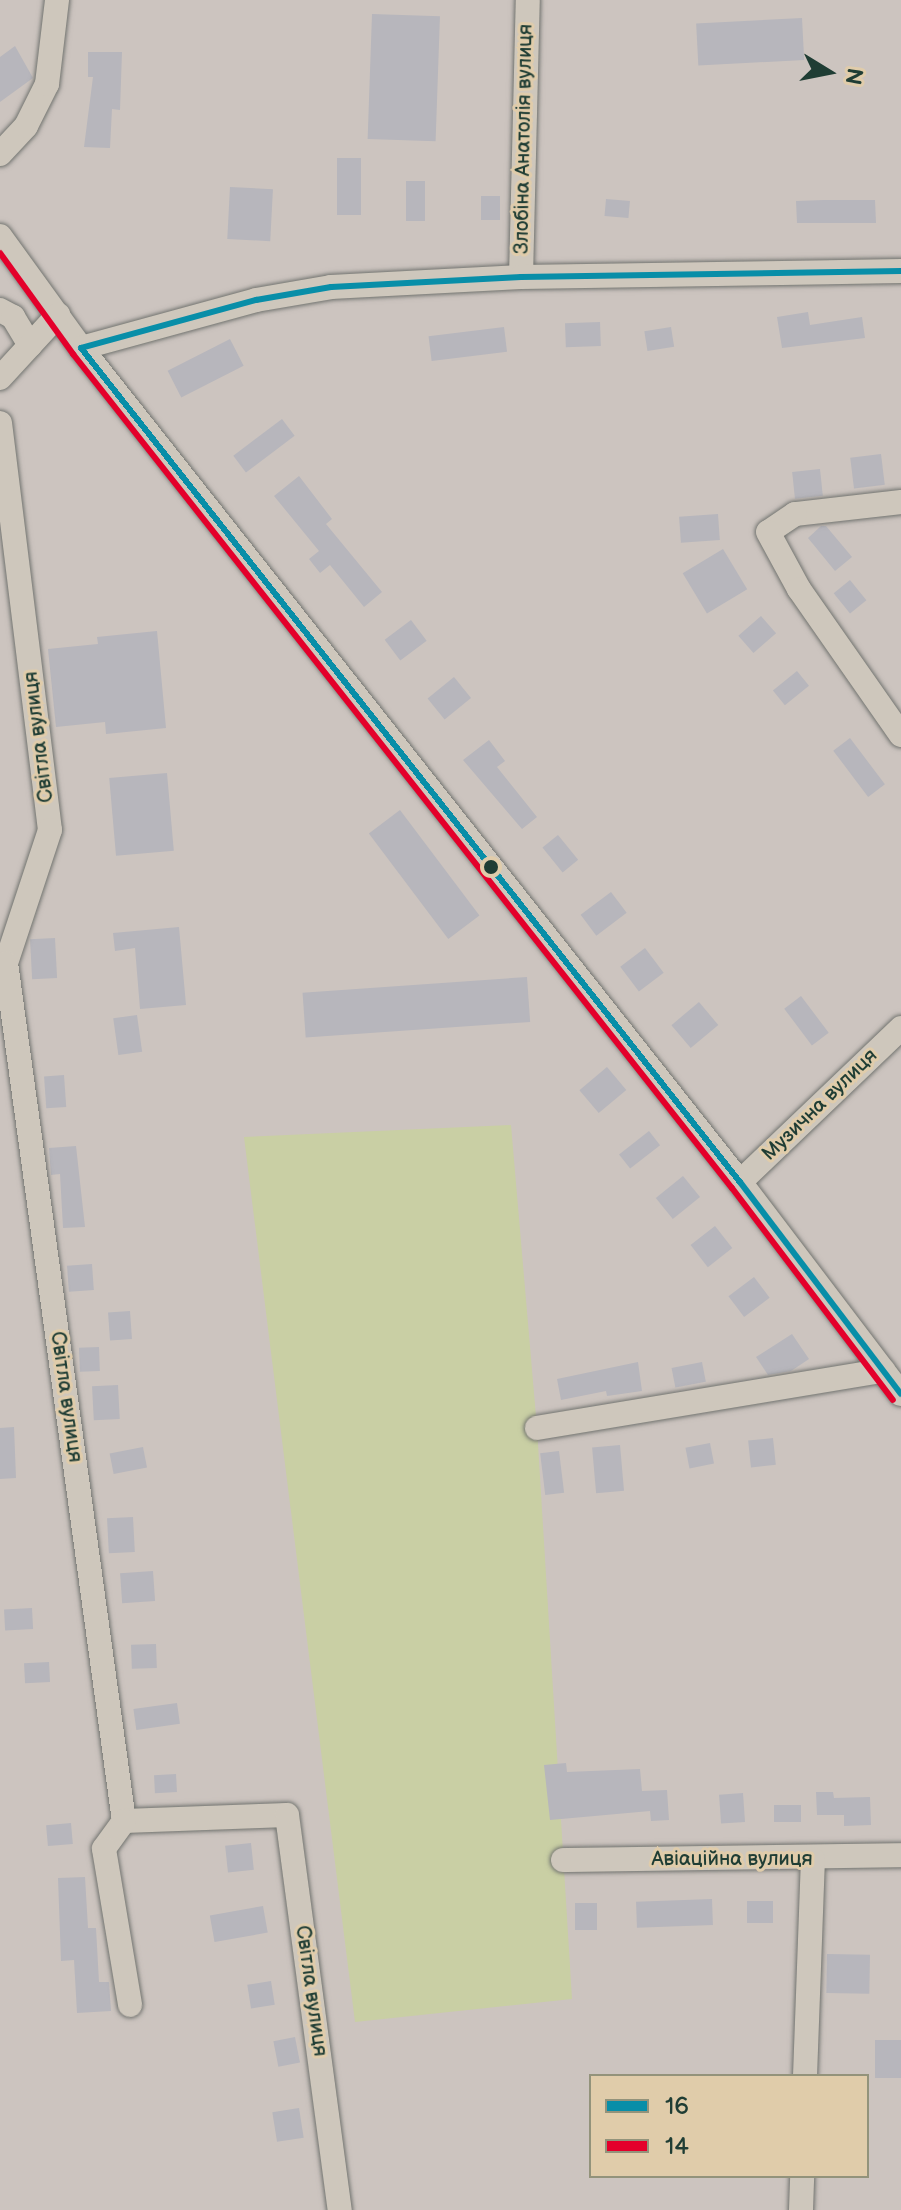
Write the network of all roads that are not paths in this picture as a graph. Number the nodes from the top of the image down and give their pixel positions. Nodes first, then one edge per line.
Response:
1 (57, 0) edge
2 (528, 0) edge
3 (0, 154) edge
4 (0, 236) edge
5 (901, 271) edge
6 (521, 277) junction
7 (0, 310) edge
8 (58, 315) junction
9 (30, 345) junction
10 (81, 348) junction
11 (0, 378) edge
12 (0, 423) edge
13 (901, 502) edge
14 (901, 735) edge
15 (901, 1028) edge
16 (740, 1182) junction
17 (883, 1371) junction
18 (901, 1394) edge
19 (537, 1428) dead end
20 (124, 1821) junction
21 (901, 1855) edge
22 (813, 1859) junction
23 (563, 1860) dead end
24 (130, 2005) dead end
25 (805, 2074) edge
26 (802, 2178) edge
27 (340, 2210) edge
28 (801, 2210) edge

1 - 3 street
2 - 6 street, Злобіна Анатолія вулиця
4 - 8 street
5 - 6 street
6 - 10 street
7 - 9 street
8 - 9 street
8 - 10 street
9 - 11 street
10 - 16 street
12 - 20 street, Світла вулиця
13 - 14 street
15 - 16 street, Музична вулиця
16 - 17 street
17 - 18 street
17 - 19 street
20 - 24 street
20 - 27 street, Світла вулиця
21 - 22 street, Авіаційна вулиця
22 - 23 street, Авіаційна вулиця
22 - 25 street
26 - 28 street

